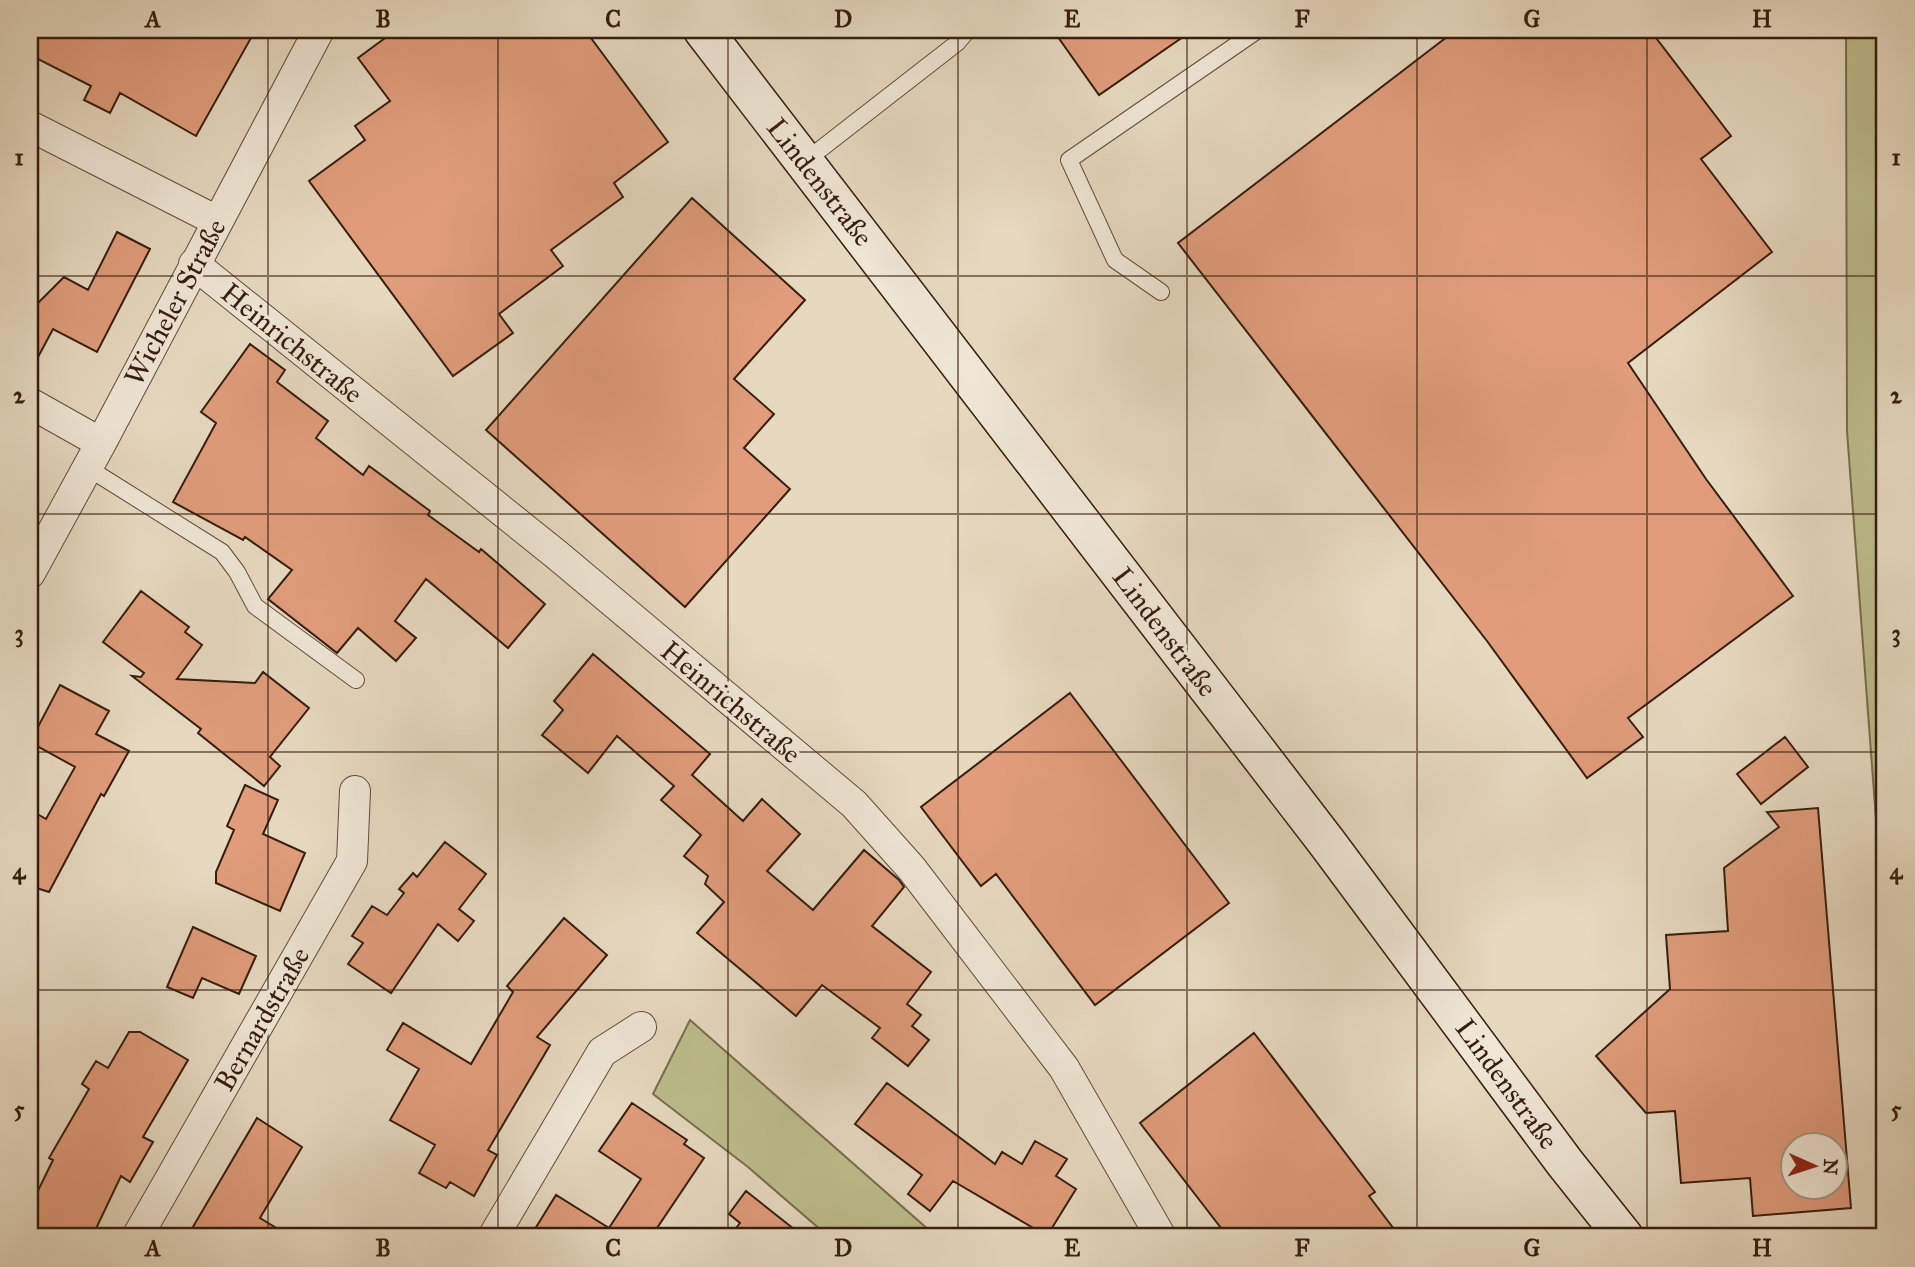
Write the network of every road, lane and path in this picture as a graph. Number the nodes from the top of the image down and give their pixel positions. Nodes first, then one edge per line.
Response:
1 (320, 30) edge
2 (703, 30) edge
3 (968, 30) edge
4 (1258, 30) edge
5 (30, 126) edge
6 (804, 162) junction
7 (217, 221) junction
8 (194, 264) junction
9 (1161, 292) dead end
10 (30, 403) edge
11 (94, 456) junction
12 (30, 573) edge
13 (356, 680) dead end
14 (355, 791) dead end
15 (641, 1027) dead end
16 (137, 1237) edge
17 (493, 1237) edge
18 (1161, 1237) edge
19 (1623, 1237) edge

1 - 7 street, Wicheler Straße
2 - 6 street, Lindenstraße
3 - 6 lane
4 - 9 lane
5 - 7 street
6 - 19 street, Lindenstraße
7 - 8 street, Wicheler Straße
8 - 11 street, Wicheler Straße
8 - 18 street, Heinrichstraße
10 - 11 street
11 - 12 street, Wicheler Straße
11 - 13 lane
14 - 16 street, Bernardstraße
15 - 17 street

